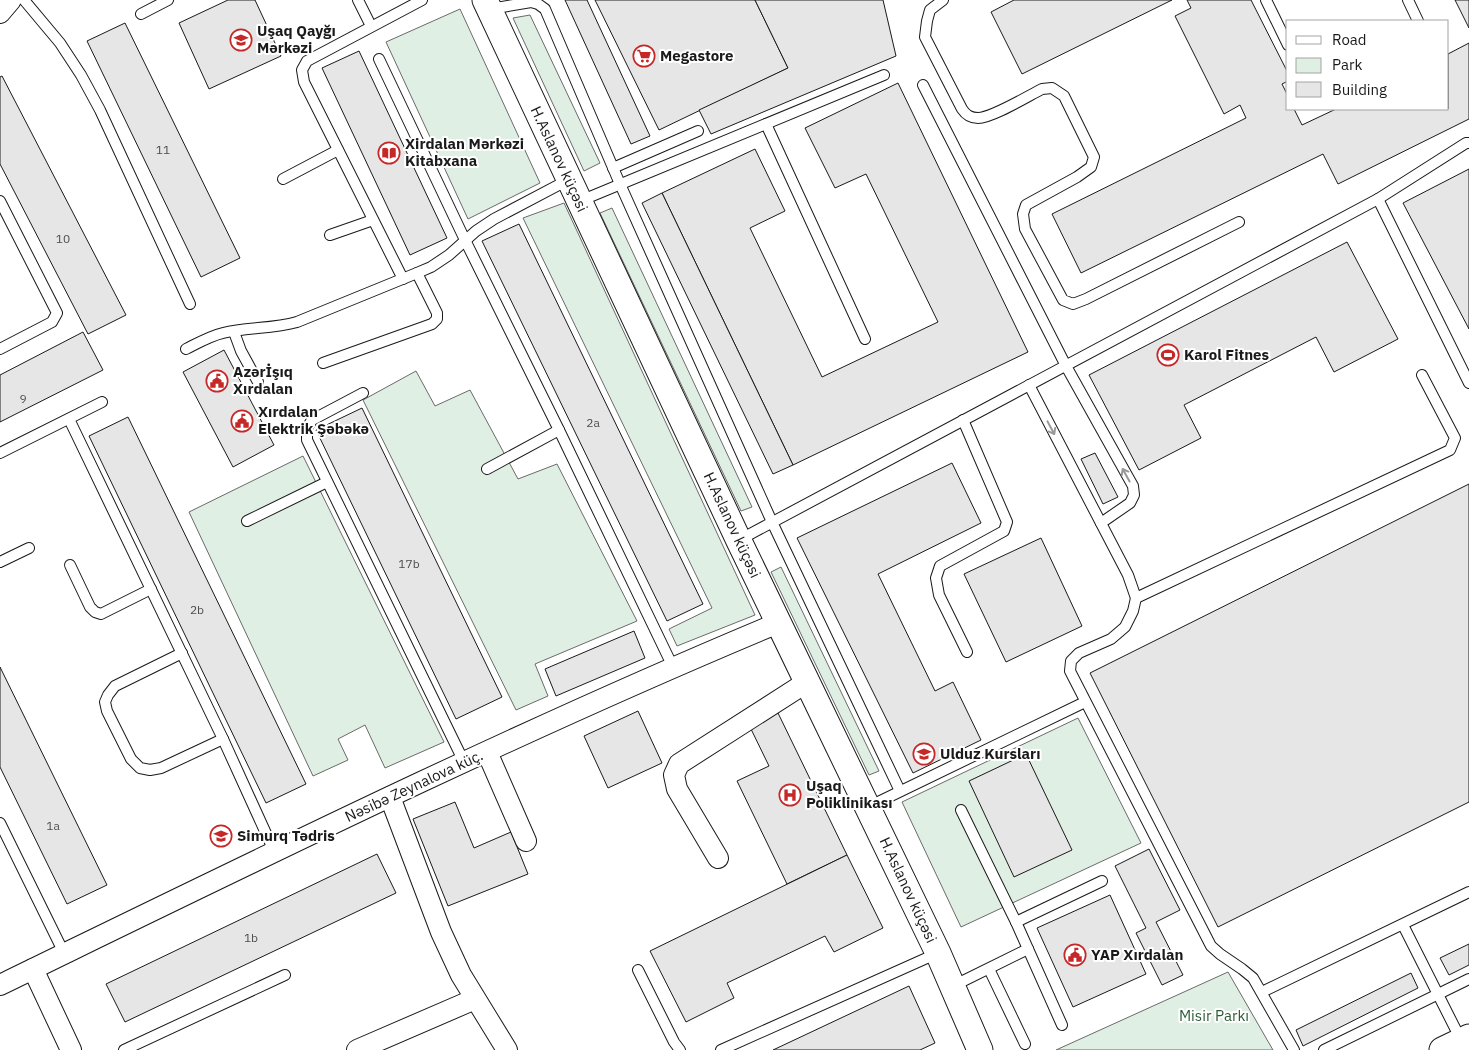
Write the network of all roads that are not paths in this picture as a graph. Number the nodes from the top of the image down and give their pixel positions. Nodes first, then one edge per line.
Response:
1 (10, 0) edge
2 (24, 0) edge
3 (168, 0) edge
4 (358, 0) edge
5 (422, 0) edge
6 (943, 0) edge
7 (1266, 0) edge
8 (1408, 0) edge
9 (487, 5) edge
10 (0, 13) edge
11 (141, 14) dead end
12 (1418, 20) edge
13 (371, 26) junction
14 (1286, 41) edge
15 (379, 59) dead end
16 (884, 75) dead end
17 (923, 85) dead end
18 (766, 124) junction
19 (698, 131) dead end
20 (1469, 143) edge
21 (338, 150) junction
22 (613, 168) junction
23 (283, 179) dead end
24 (620, 184) junction
25 (574, 191) junction
26 (1378, 199) junction
27 (0, 201) edge
28 (373, 220) junction
29 (1239, 222) dead end
30 (330, 235) dead end
31 (465, 240) junction
32 (417, 273) junction
33 (403, 279) junction
34 (190, 304) dead end
35 (234, 332) junction
36 (865, 339) dead end
37 (0, 349) edge
38 (186, 349) dead end
39 (323, 362) dead end
40 (1066, 366) junction
41 (1422, 375) dead end
42 (258, 382) dead end
43 (1469, 382) edge
44 (1028, 385) junction
45 (363, 392) dead end
46 (102, 402) dead end
47 (69, 419) junction
48 (963, 420) junction
49 (559, 430) junction
50 (0, 453) edge
51 (487, 469) dead end
52 (327, 482) junction
53 (247, 522) dead end
54 (772, 522) junction
55 (1101, 523) junction
56 (739, 540) junction
57 (28, 548) dead end
58 (0, 562) edge
59 (70, 565) dead end
60 (151, 589) junction
61 (1136, 598) junction
62 (778, 623) junction
63 (967, 652) dead end
64 (182, 653) junction
65 (673, 667) junction
66 (807, 682) junction
67 (1086, 702) junction
68 (223, 740) junction
69 (487, 752) junction
70 (464, 762) junction
71 (900, 792) junction
72 (390, 797) junction
73 (868, 807) junction
74 (961, 810) dead end
75 (0, 823) edge
76 (526, 841) dead end
77 (274, 851) junction
78 (718, 858) dead end
79 (1102, 881) dead end
80 (1469, 892) edge
81 (1016, 922) junction
82 (1403, 925) junction
83 (1028, 949) junction
84 (64, 953) junction
85 (938, 953) junction
86 (989, 968) junction
87 (33, 969) junction
88 (638, 970) dead end
89 (285, 975) dead end
90 (1469, 979) edge
91 (0, 985) edge
92 (953, 987) junction
93 (1262, 992) junction
94 (1438, 994) junction
95 (475, 999) junction
96 (1062, 1024) dead end
97 (1025, 1044) dead end
98 (1459, 1044) edge
99 (71, 1050) edge
100 (124, 1050) edge
101 (357, 1050) edge
102 (507, 1050) edge
103 (680, 1050) edge
104 (721, 1050) edge
105 (980, 1050) edge
106 (1294, 1050) edge
107 (1324, 1050) edge

1 - 10 street
2 - 34 lane
3 - 11 lane
4 - 13 lane
5 - 13 lane
6 - 29 lane
7 - 14 lane
8 - 12 lane
9 - 22 lane
9 - 25 street, H.Aslanov küçəsi
13 - 21 lane
15 - 31 lane
16 - 18 lane
17 - 40 lane
18 - 24 lane
18 - 36 lane
19 - 22 lane
20 - 26 lane
21 - 23 lane
21 - 28 lane
22 - 24 lane
24 - 25 lane
24 - 54 lane
25 - 31 lane
25 - 56 street, H.Aslanov küçəsi
26 - 40 lane
26 - 43 lane
27 - 37 lane
28 - 30 lane
28 - 33 lane
31 - 32 lane
31 - 49 lane
32 - 33 lane
32 - 39 lane
33 - 35 lane
35 - 38 lane
35 - 42 lane
40 - 44 lane
55 -> 40 lane
41 - 61 lane
44 - 48 lane
44 -> 55 lane
45 - 52 lane
46 - 47 lane
47 - 50 lane
47 - 60 lane
48 - 54 lane
48 - 63 lane
49 - 51 lane
49 - 65 lane
52 - 53 lane
52 - 70 lane
54 - 56 lane
54 - 71 lane
55 - 61 lane
56 - 62 street, H.Aslanov küçəsi
57 - 58 lane
59 - 60 lane
60 - 64 lane
61 - 67 lane
62 - 65 street, Nəsibə Zeynalova küç.
62 - 66 street, H.Aslanov küçəsi
64 - 68 lane
64 - 68 lane
65 - 69 street, Nəsibə Zeynalova küç.
66 - 73 street, H.Aslanov küçəsi
66 - 78 street
67 - 71 lane
67 - 93 lane
68 - 77 lane
69 - 70 street, Nəsibə Zeynalova küç.
69 - 76 street
70 - 72 street, Nəsibə Zeynalova küç.
71 - 73 lane
72 - 77 street, Nəsibə Zeynalova küç.
72 - 95 street
73 - 85 street, H.Aslanov küçəsi
74 - 81 lane
75 - 84 lane
77 - 84 street, Nəsibə Zeynalova küç.
79 - 81 lane
80 - 82 lane
81 - 83 lane
82 - 93 lane
82 - 94 lane
83 - 86 lane
83 - 96 lane
84 - 87 street, Nəsibə Zeynalova küç.
85 - 92 street, H.Aslanov küçəsi
85 - 104 lane
86 - 92 lane
86 - 97 lane
87 - 91 street, Nəsibə Zeynalova küç.
87 - 99 street
88 - 103 lane
89 - 100 lane
90 - 94 lane
92 - 105 street, H.Aslanov küçəsi
93 - 106 lane
94 - 98 lane
94 - 107 lane
95 - 101 street
95 - 102 street

